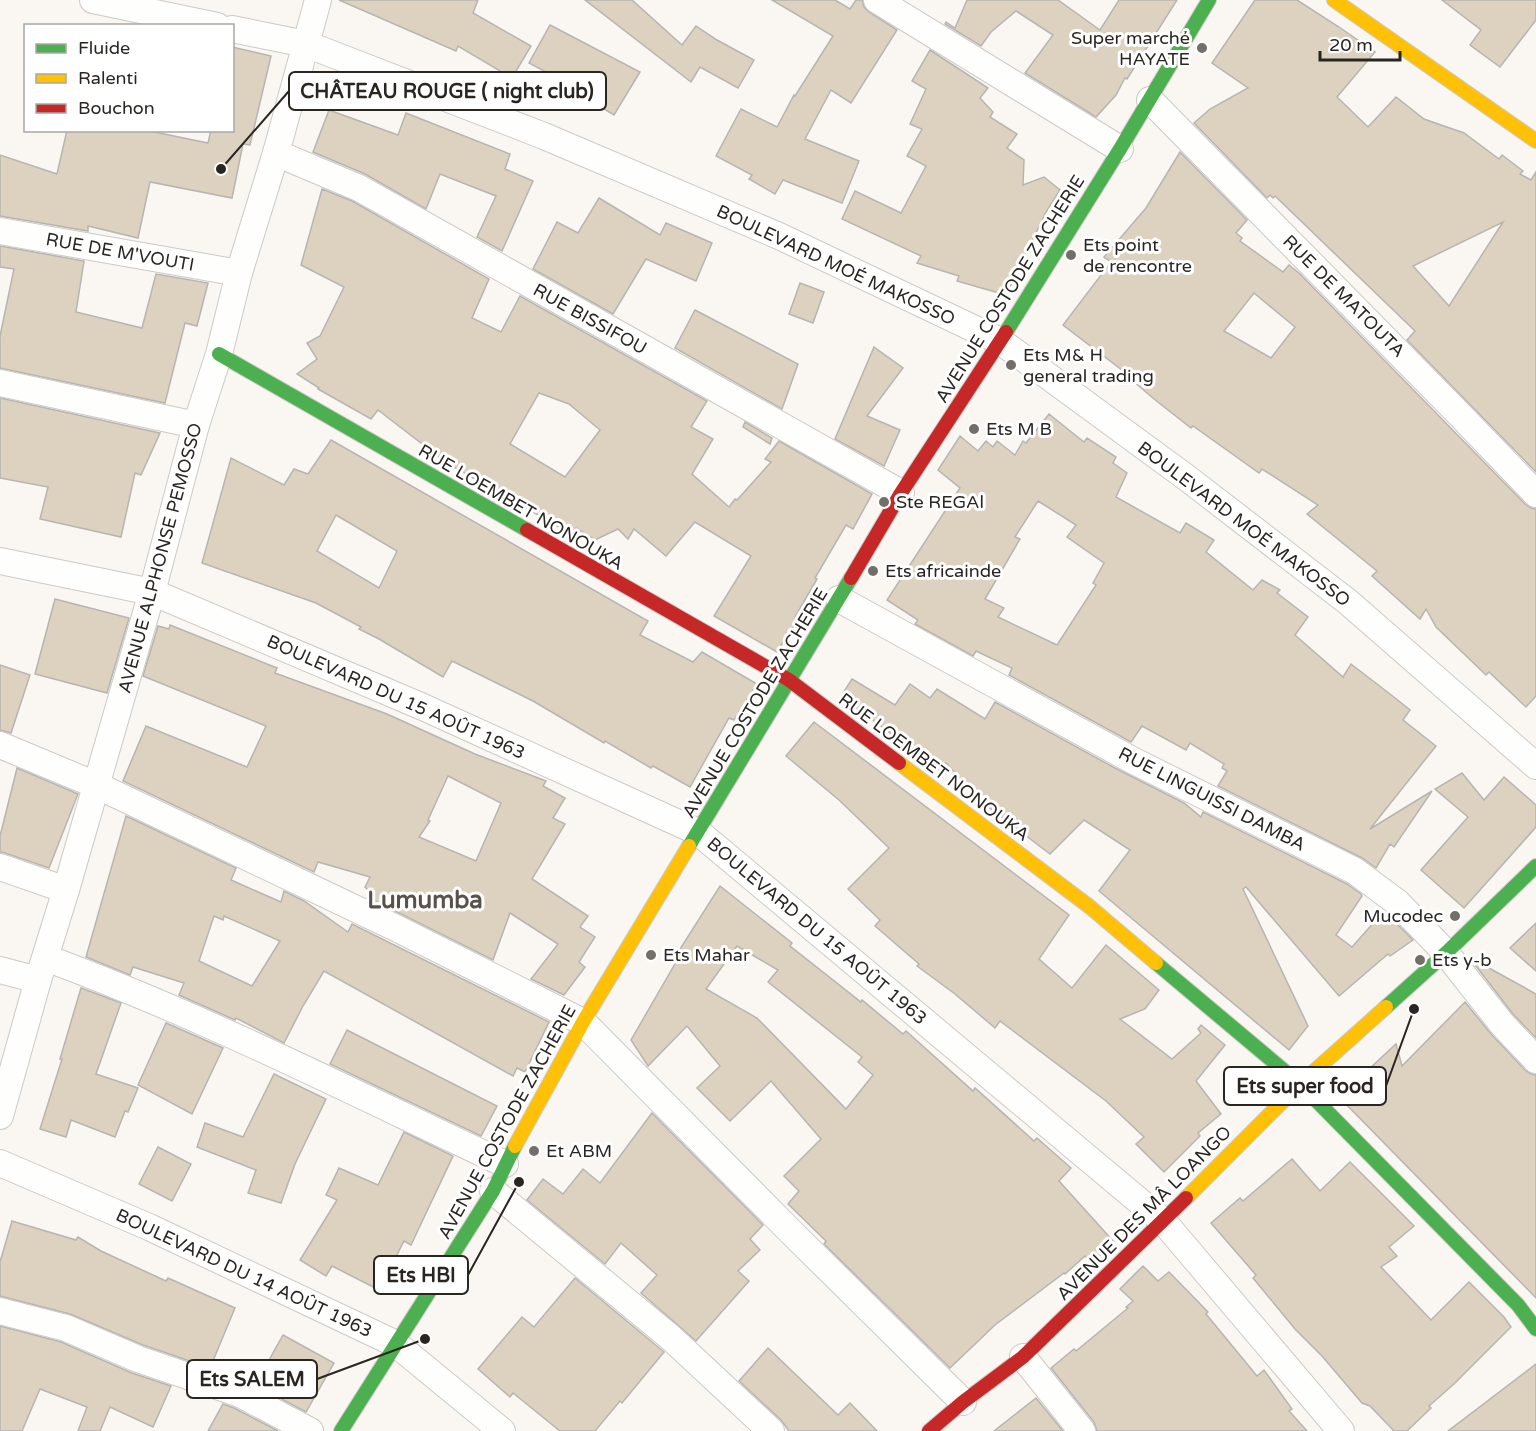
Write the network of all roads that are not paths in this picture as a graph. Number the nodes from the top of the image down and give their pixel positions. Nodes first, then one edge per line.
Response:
1 (93, 0) edge
2 (318, 0) edge
3 (877, 0) edge
4 (1209, 0) edge
5 (1334, 0) edge
6 (207, 24) edge
7 (234, 29) edge
8 (306, 44) junction
9 (1150, 100) junction
10 (1536, 141) edge
11 (1120, 149) junction
12 (276, 153) junction
13 (0, 231) edge
14 (239, 273) junction
15 (1000, 341) junction
16 (219, 354) junction
17 (0, 383) edge
18 (196, 425) junction
19 (901, 493) junction
20 (1536, 494) edge
21 (0, 561) edge
22 (152, 592) junction
23 (839, 598) junction
24 (789, 680) junction
25 (0, 745) edge
26 (1536, 766) edge
27 (96, 784) junction
28 (698, 832) junction
29 (1536, 866) edge
30 (0, 867) edge
31 (66, 890) junction
32 (1446, 953) junction
33 (42, 969) junction
34 (0, 970) edge
35 (583, 1022) junction
36 (1536, 1060) edge
37 (1300, 1084) junction
38 (0, 1116) edge
39 (0, 1163) edge
40 (506, 1164) junction
41 (493, 1191) junction
42 (1163, 1221) junction
43 (0, 1311) edge
44 (1536, 1329) edge
45 (396, 1344) junction
46 (1023, 1357) junction
47 (963, 1401) junction
48 (310, 1431) edge
49 (341, 1431) edge
50 (502, 1431) edge
51 (771, 1431) edge
52 (929, 1431) edge
53 (1082, 1431) edge
54 (1341, 1431) edge

1 - 6 street
2 - 8 street, AVENUE ALPHONSE PEMOSSO
3 - 11 street
4 - 9 street, AVENUE COSTODE ZACHERIE
5 - 10 street
7 - 8 street, BOULEVARD MOÉ MAKOSSO
8 - 12 street, AVENUE ALPHONSE PEMOSSO
8 - 15 street, BOULEVARD MOÉ MAKOSSO
9 - 11 street, AVENUE COSTODE ZACHERIE
9 - 20 street, RUE DE MATOUTA
11 - 15 street, AVENUE COSTODE ZACHERIE
12 - 14 street, AVENUE ALPHONSE PEMOSSO
12 - 19 street, RUE BISSIFOU
13 - 14 street, RUE DE M'VOUTI
14 - 16 street, AVENUE ALPHONSE PEMOSSO
15 - 19 street, AVENUE COSTODE ZACHERIE
15 - 26 street, BOULEVARD MOÉ MAKOSSO
16 - 18 street, AVENUE ALPHONSE PEMOSSO
16 - 24 street, RUE LOEMBET NONOUKA
17 - 18 street
18 - 22 street, AVENUE ALPHONSE PEMOSSO
19 - 23 street, AVENUE COSTODE ZACHERIE
21 - 22 street, BOULEVARD DU 15 AOÛT 1963
22 - 27 street, AVENUE ALPHONSE PEMOSSO
22 - 28 street, BOULEVARD DU 15 AOÛT 1963
23 - 24 street, AVENUE COSTODE ZACHERIE
23 - 32 street, RUE LINGUISSI DAMBA
24 - 28 street, AVENUE COSTODE ZACHERIE
24 - 37 street, RUE LOEMBET NONOUKA
25 - 27 street
27 - 31 street, AVENUE ALPHONSE PEMOSSO
27 - 35 street
28 - 35 street, AVENUE COSTODE ZACHERIE
28 - 42 street, BOULEVARD DU 15 AOÛT 1963
29 - 32 street, AVENUE DES MÂ LOANGO
30 - 31 street
31 - 33 street, AVENUE ALPHONSE PEMOSSO
32 - 36 street, RUE LINGUISSI DAMBA
32 - 37 street, AVENUE DES MÂ LOANGO
33 - 34 street
33 - 38 street, AVENUE ALPHONSE PEMOSSO
33 - 40 street
35 - 40 street, AVENUE COSTODE ZACHERIE
35 - 47 street
37 - 42 street, AVENUE DES MÂ LOANGO
37 - 44 street, RUE LOEMBET NONOUKA
39 - 45 street, BOULEVARD DU 14 AOÛT 1963
40 - 41 street, AVENUE COSTODE ZACHERIE
41 - 45 street, AVENUE COSTODE ZACHERIE
41 - 51 street
42 - 46 street, AVENUE DES MÂ LOANGO
42 - 54 street, BOULEVARD DU 15 AOÛT 1963
43 - 48 street
45 - 49 street, AVENUE COSTODE ZACHERIE
45 - 50 street, BOULEVARD DU 14 AOÛT 1963
46 - 47 street, AVENUE DES MÂ LOANGO
46 - 53 street
47 - 52 street, AVENUE DES MÂ LOANGO

